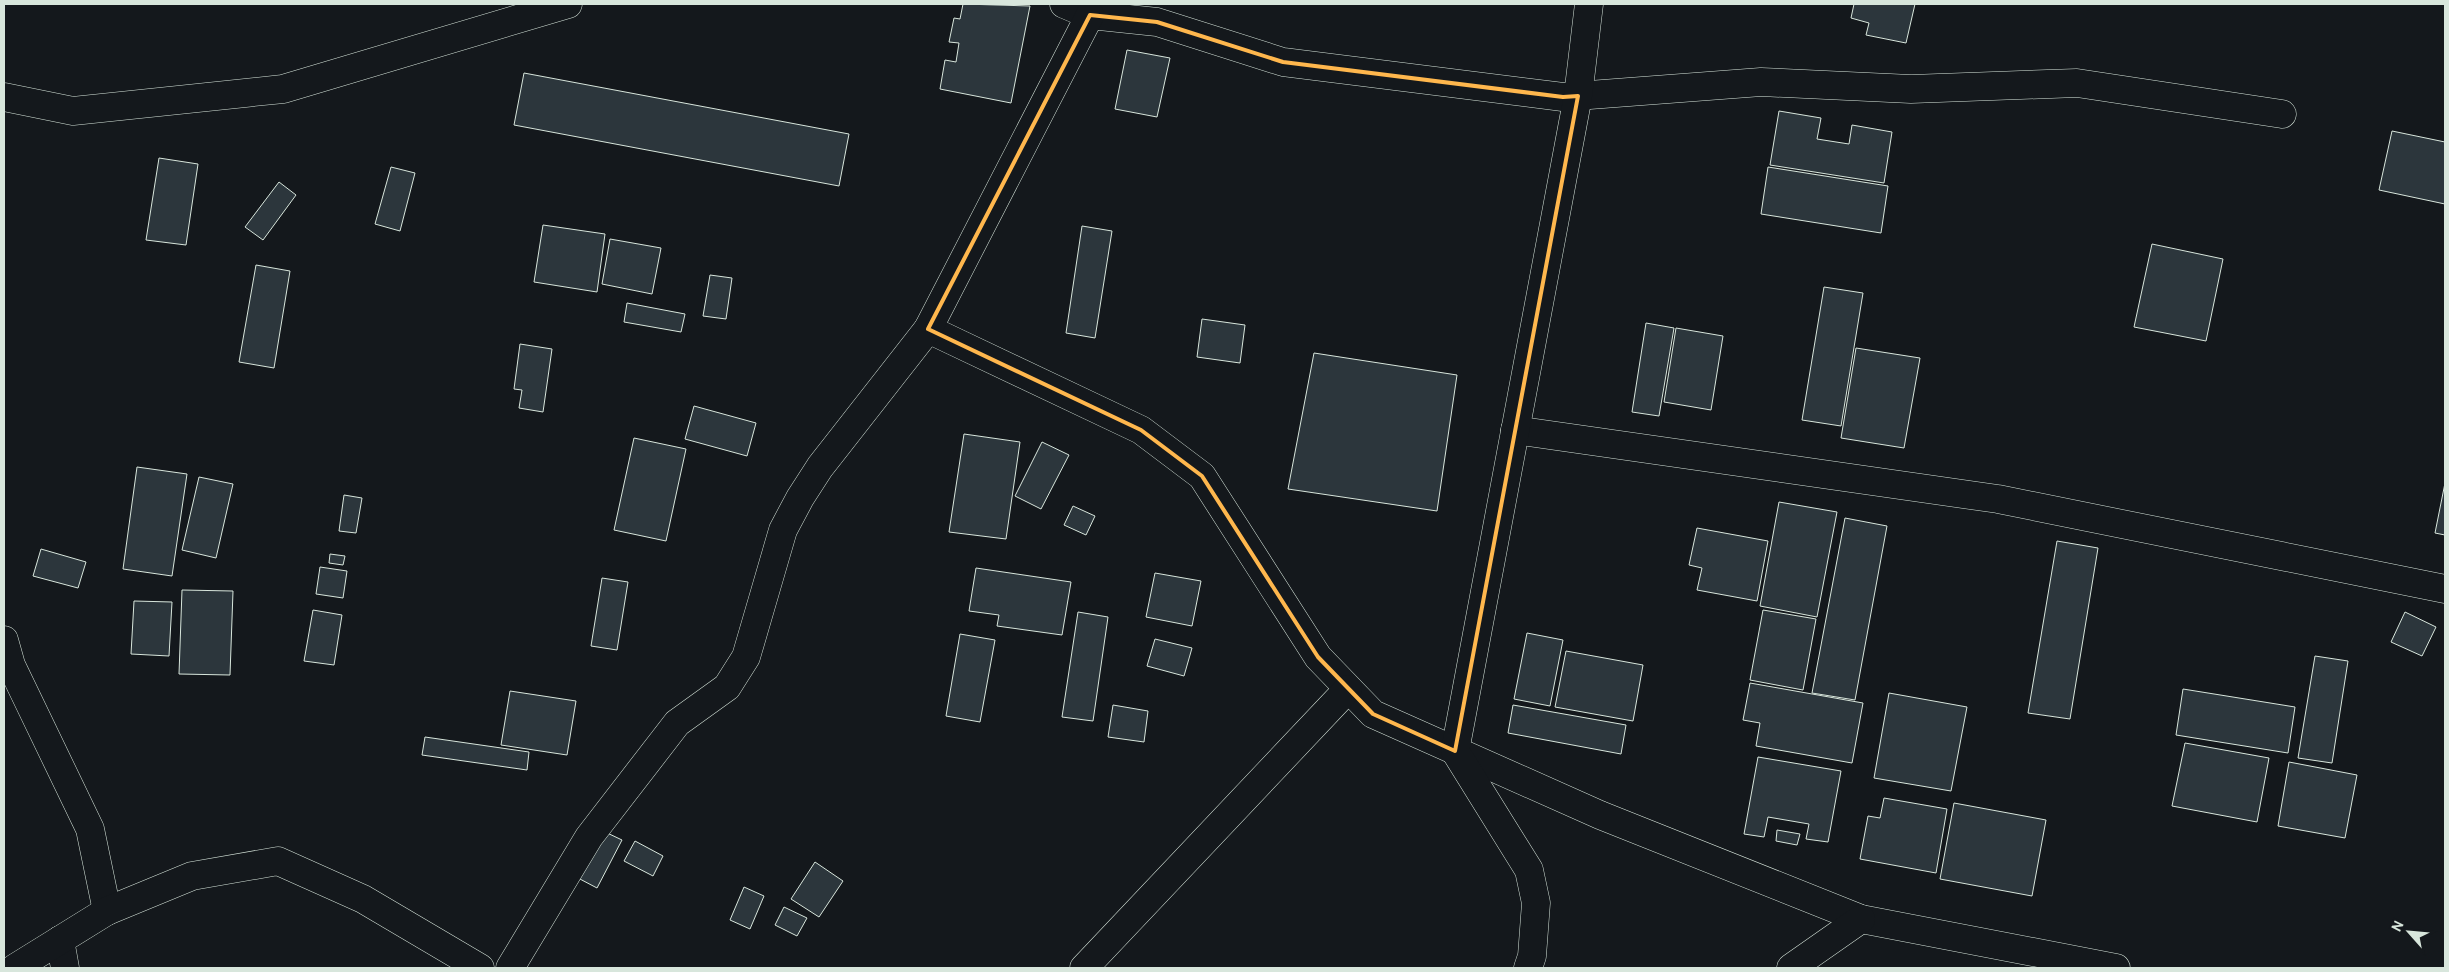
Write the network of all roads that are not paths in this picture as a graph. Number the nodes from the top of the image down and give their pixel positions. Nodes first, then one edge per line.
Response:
1 (568, 4) edge
2 (1064, 4) edge
3 (1589, 4) edge
4 (1090, 15) junction
5 (1578, 96) junction
6 (4, 98) edge
7 (2282, 114) dead end
8 (928, 329) junction
9 (1516, 430) junction
10 (2445, 588) edge
11 (4, 640) edge
12 (1348, 689) junction
13 (1456, 751) junction
14 (107, 911) junction
15 (1861, 919) junction
16 (60, 940) junction
17 (14, 968) edge
18 (65, 968) edge
19 (480, 968) edge
20 (510, 968) edge
21 (1084, 968) edge
22 (1528, 968) edge
23 (1791, 968) edge
24 (2116, 968) edge

1 - 6 street
2 - 4 street
3 - 5 street
4 - 5 street
4 - 8 street
5 - 7 street
5 - 9 street
8 - 12 street
8 - 20 street
9 - 10 street
9 - 13 street
11 - 14 street
12 - 13 street
12 - 21 street
13 - 15 street
13 - 22 street
14 - 16 street
14 - 19 street
15 - 23 street
15 - 24 street
16 - 17 street
16 - 18 street

